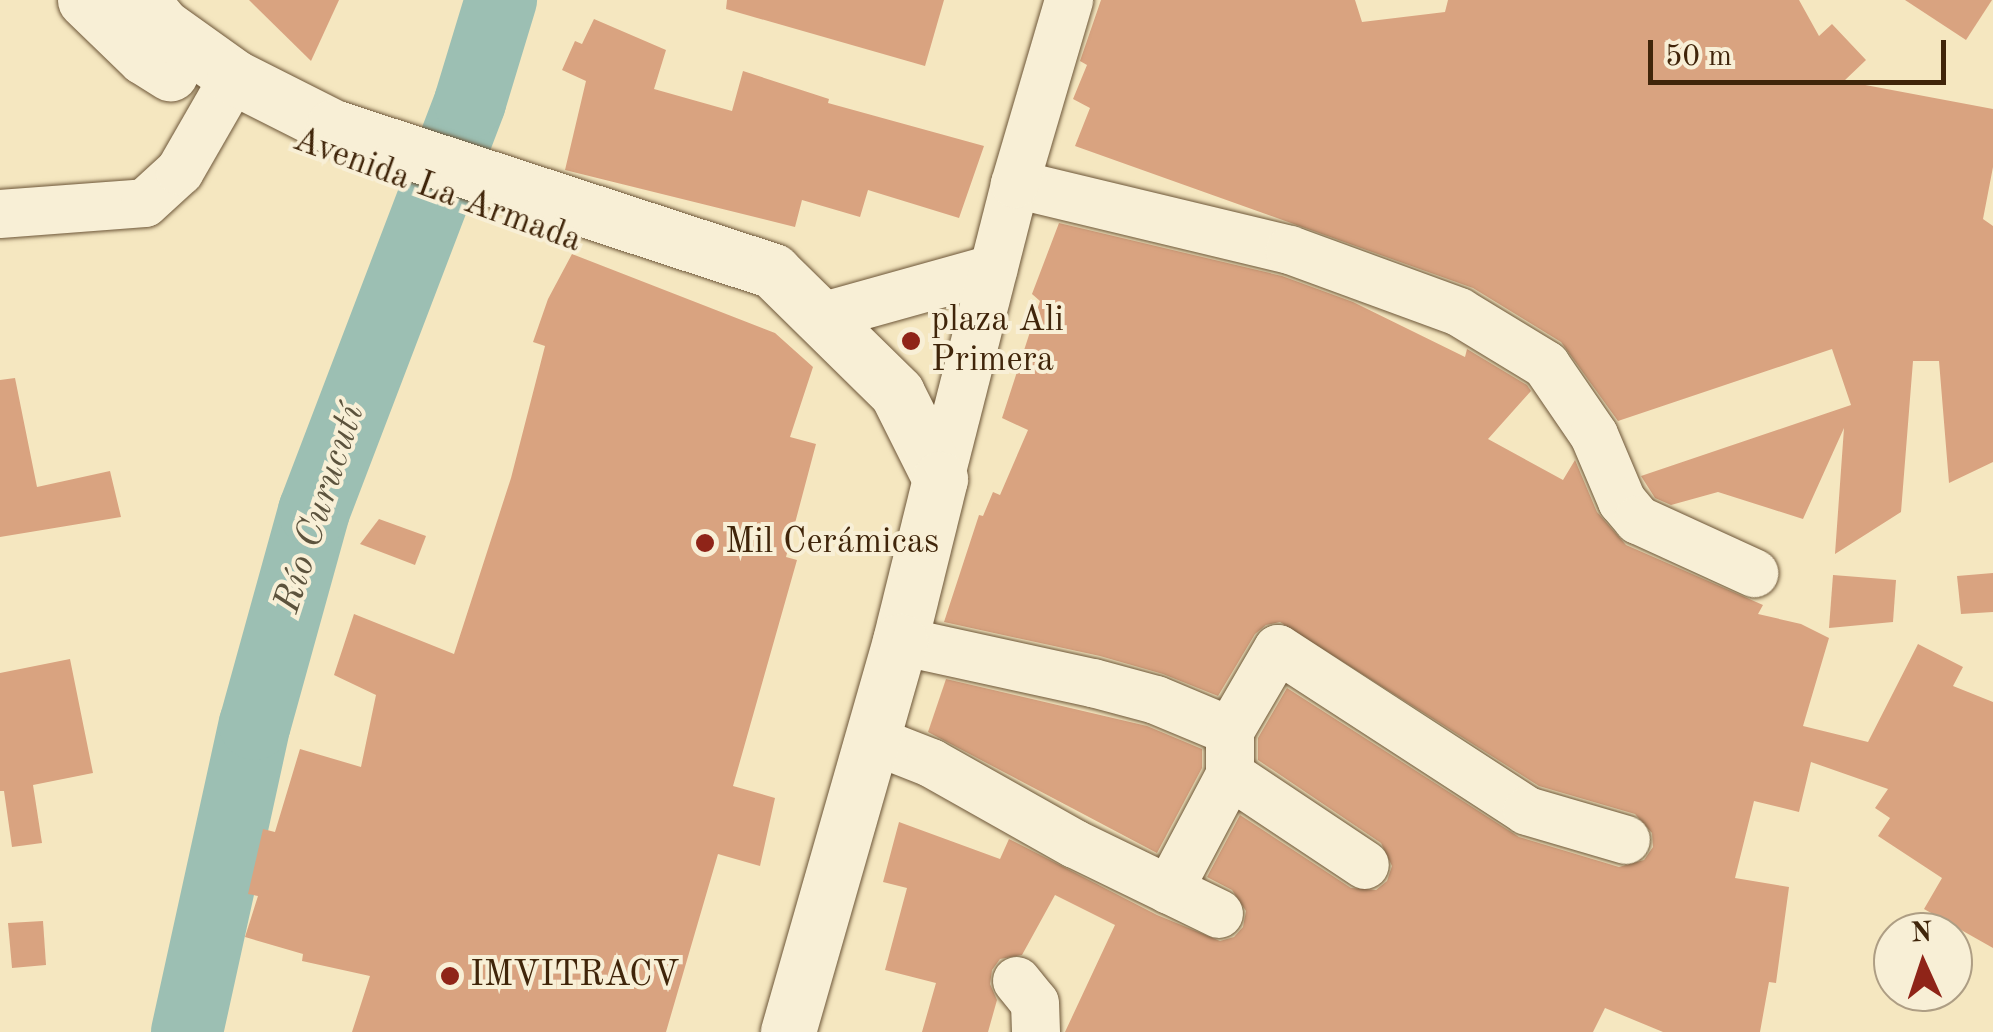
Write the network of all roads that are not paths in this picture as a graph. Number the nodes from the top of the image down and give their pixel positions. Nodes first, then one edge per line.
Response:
1 (85, 0) edge
2 (141, 0) edge
3 (1069, 0) edge
4 (226, 90) junction
5 (1015, 184) junction
6 (0, 214) edge
7 (993, 269) junction
8 (821, 317) junction
9 (940, 479) junction
10 (1754, 572) dead end
11 (900, 641) junction
12 (870, 739) junction
13 (1230, 753) junction
14 (1626, 840) dead end
15 (1365, 865) dead end
16 (1168, 890) junction
17 (1219, 914) dead end
18 (1017, 981) dead end
19 (788, 1032) edge
20 (1036, 1032) edge

1 - 4 main road, Avenida La Armada
2 - 4 main road, Avenida La Armada
3 - 5 street
4 - 6 street
4 - 8 main road, Avenida La Armada
5 - 7 street
5 - 10 street
7 - 8 street
7 - 9 street
8 - 9 main road, Avenida La Armada
9 - 11 main road
11 - 12 main road
11 - 13 street
12 - 16 street
12 - 19 main road
13 - 14 street
13 - 15 street
13 - 16 street
16 - 17 street
18 - 20 street

